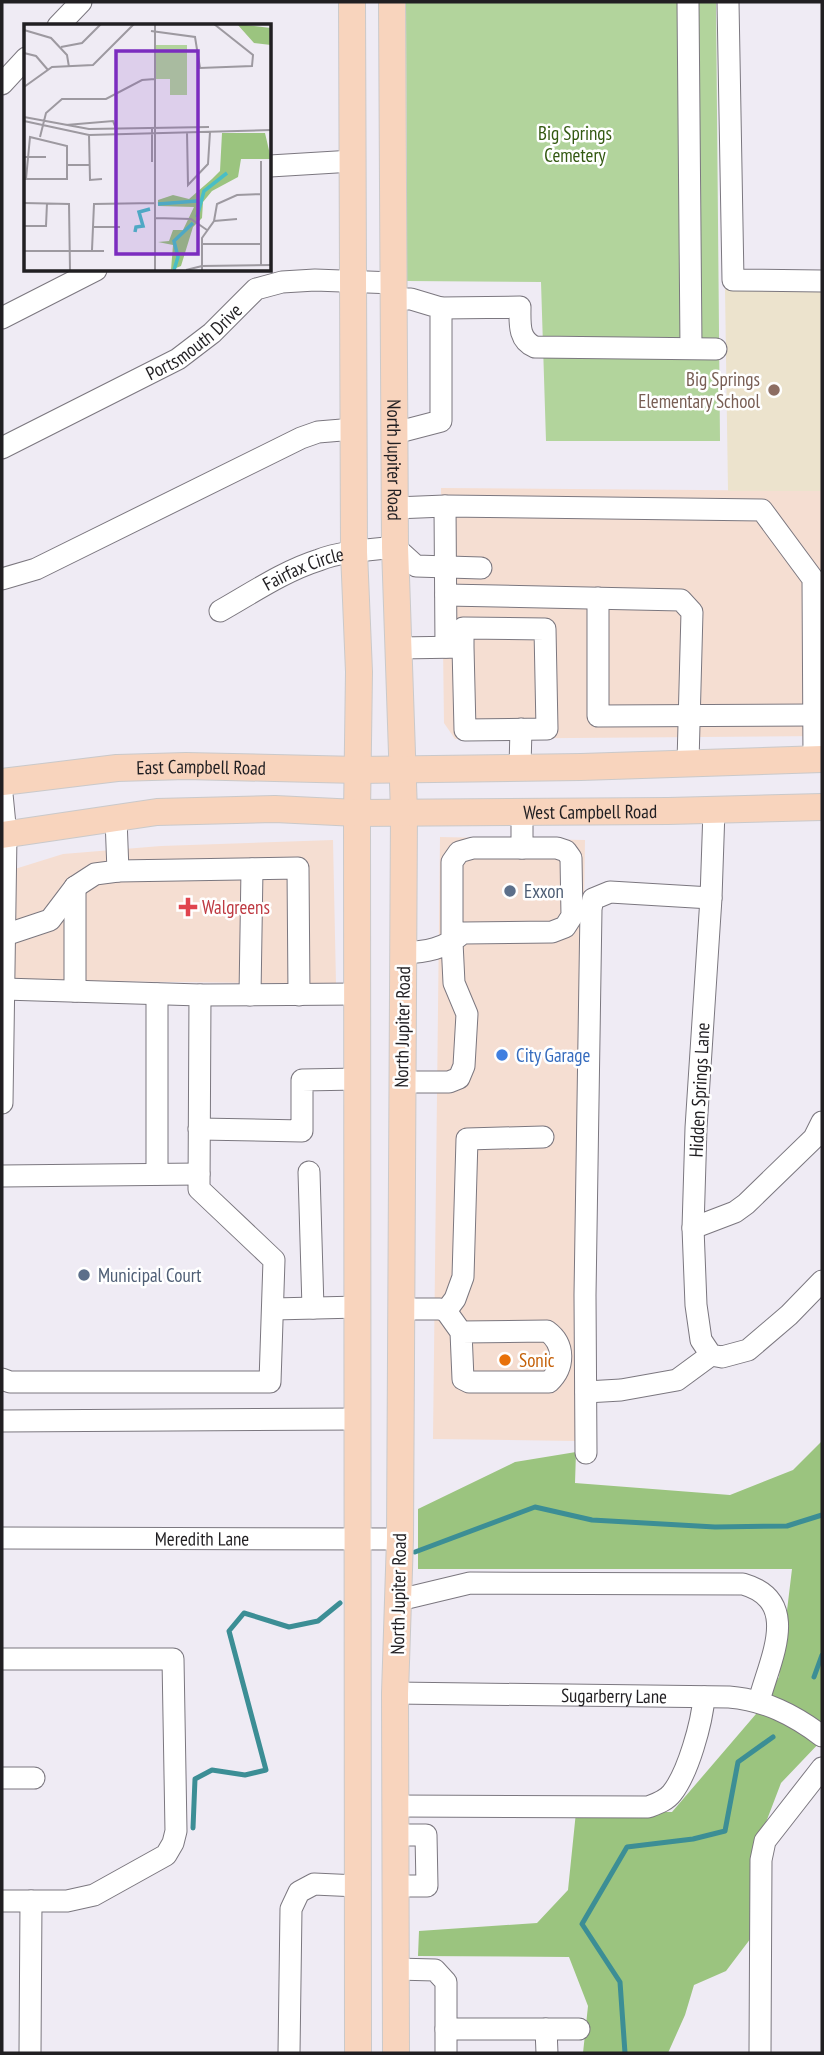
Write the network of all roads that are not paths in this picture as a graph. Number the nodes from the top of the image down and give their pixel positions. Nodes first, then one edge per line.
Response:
1 (81, 2) edge
2 (352, 2) edge
3 (392, 2) edge
4 (688, 2) edge
5 (728, 2) edge
6 (60, 24) edge
7 (24, 60) edge
8 (2, 84) edge
9 (353, 161) junction
10 (271, 166) edge
11 (94, 271) edge
12 (353, 281) junction
13 (822, 281) edge
14 (394, 291) junction
15 (441, 307) junction
16 (2, 318) edge
17 (691, 348) junction
18 (716, 349) dead end
19 (354, 429) junction
20 (395, 433) junction
21 (2, 448) edge
22 (445, 506) junction
23 (395, 508) junction
24 (395, 547) junction
25 (354, 552) junction
26 (446, 567) junction
27 (481, 568) dead end
28 (2, 579) edge
29 (446, 595) junction
30 (598, 598) junction
31 (220, 611) dead end
32 (458, 641) junction
33 (398, 648) junction
34 (689, 715) junction
35 (814, 715) junction
36 (521, 729) junction
37 (818, 759) edge
38 (688, 762) junction
39 (520, 767) junction
40 (402, 768) junction
41 (358, 770) junction
42 (2, 782) edge
43 (2, 793) edge
44 (822, 807) edge
45 (713, 810) junction
46 (522, 811) junction
47 (404, 812) junction
48 (357, 813) junction
49 (116, 819) junction
50 (4, 835) edge
51 (522, 848) junction
52 (252, 869) junction
53 (118, 871) junction
54 (75, 887) junction
55 (711, 898) junction
56 (5, 935) junction
57 (452, 942) junction
58 (402, 953) junction
59 (4, 989) junction
60 (75, 991) junction
61 (157, 994) junction
62 (358, 994) junction
63 (200, 995) junction
64 (250, 995) junction
65 (299, 995) junction
66 (358, 1079) junction
67 (401, 1082) junction
68 (2, 1103) edge
69 (822, 1122) edge
70 (200, 1129) junction
71 (543, 1137) dead end
72 (309, 1172) dead end
73 (157, 1174) junction
74 (199, 1174) junction
75 (2, 1176) edge
76 (693, 1228) junction
77 (822, 1281) edge
78 (359, 1307) junction
79 (313, 1308) junction
80 (273, 1309) junction
81 (400, 1309) junction
82 (446, 1311) junction
83 (461, 1332) junction
84 (717, 1356) junction
85 (2, 1379) edge
86 (586, 1392) junction
87 (358, 1419) junction
88 (2, 1421) edge
89 (586, 1453) dead end
90 (2, 1538) edge
91 (359, 1538) junction
92 (400, 1539) junction
93 (399, 1600) junction
94 (2, 1660) edge
95 (395, 1693) junction
96 (704, 1697) junction
97 (759, 1702) junction
98 (822, 1736) edge
99 (822, 1768) edge
100 (2, 1778) edge
101 (33, 1778) dead end
102 (396, 1806) junction
103 (358, 1886) junction
104 (396, 1886) junction
105 (2, 1901) edge
106 (31, 1901) junction
107 (396, 1969) junction
108 (446, 2029) junction
109 (546, 2029) junction
110 (579, 2029) dead end
111 (30, 2053) edge
112 (289, 2053) edge
113 (358, 2053) edge
114 (396, 2053) edge
115 (446, 2053) edge
116 (547, 2053) edge
117 (760, 2053) edge

1 - 6 street
2 - 9 main road, North Jupiter Road
3 - 14 main road, North Jupiter Road
4 - 17 street
5 - 13 street
7 - 8 street
9 - 10 street
9 - 12 main road, North Jupiter Road
11 - 16 street
12 - 14 street, Portsmouth Drive
12 - 19 main road, North Jupiter Road
12 - 21 street, Portsmouth Drive
14 - 15 street, Portsmouth Drive
14 - 20 main road, North Jupiter Road
15 - 17 street, Portsmouth Drive
15 - 20 street
17 - 18 street
19 - 25 main road, North Jupiter Road
19 - 28 street
20 - 23 main road, North Jupiter Road
22 - 23 street
22 - 26 street
22 - 35 street
23 - 24 main road, North Jupiter Road
24 - 25 street, Fairfax Circle
24 - 26 street
24 - 33 main road, North Jupiter Road
25 - 31 street, Fairfax Circle
25 - 41 main road, North Jupiter Road
26 - 27 street
26 - 29 street
29 - 30 street
29 - 32 street
30 - 34 street
30 - 34 street
32 - 33 street
32 - 36 street
32 - 36 street
33 - 40 main road, North Jupiter Road
34 - 35 street
34 - 38 street
35 - 37 street
36 - 39 street
37 - 38 main road
38 - 39 main road
39 - 40 main road
40 - 41 main road, East Campbell Road
40 - 47 main road, North Jupiter Road
41 - 42 main road, East Campbell Road
41 - 48 main road, North Jupiter Road
43 - 50 street
44 - 45 main road, West Campbell Road
45 - 46 main road, West Campbell Road
45 - 55 street, Hidden Springs Lane
46 - 47 main road, West Campbell Road
46 - 51 street
47 - 48 main road, West Campbell Road
47 - 58 main road, North Jupiter Road
48 - 49 main road
48 - 62 main road, North Jupiter Road
49 - 50 main road
49 - 53 street
50 - 56 street
51 - 57 street
51 - 57 street
52 - 53 street
52 - 64 street
52 - 65 street
53 - 54 street
54 - 56 street
54 - 60 street
55 - 76 street, Hidden Springs Lane
55 - 86 street
56 - 59 street
57 - 58 street
57 - 67 street
58 - 67 main road, North Jupiter Road
59 - 60 street
59 - 68 street
60 - 61 street
61 - 63 street
61 - 73 street
62 - 65 street
62 - 66 main road, North Jupiter Road
63 - 64 street
63 - 70 street
64 - 65 street
66 - 70 street
66 - 78 main road, North Jupiter Road
67 - 81 main road, North Jupiter Road
69 - 76 street
70 - 74 street
71 - 82 street
72 - 79 street
73 - 74 street
73 - 75 street
74 - 80 street
76 - 84 street, Hidden Springs Lane
77 - 84 street
78 - 79 street
78 - 81 main road
78 - 87 main road, North Jupiter Road
79 - 80 street
80 - 85 street
81 - 82 street
81 - 92 main road, North Jupiter Road
82 - 83 street
83 - 83 street
84 - 86 street
86 - 89 street
87 - 88 street
87 - 91 main road, North Jupiter Road
90 - 91 street, Meredith Lane
91 - 92 street, Meredith Lane
91 - 103 main road, North Jupiter Road
92 - 93 main road, North Jupiter Road
93 - 95 main road, North Jupiter Road
93 - 97 street
94 - 106 street
95 - 96 street, Sugarberry Lane
95 - 102 main road, North Jupiter Road
96 - 97 street, Sugarberry Lane
96 - 102 street
97 - 98 street, Sugarberry Lane
99 - 117 street
100 - 101 street
102 - 104 main road, North Jupiter Road
103 - 104 main road
103 - 112 street
103 - 113 main road, North Jupiter Road
104 - 107 main road, North Jupiter Road
105 - 106 street
106 - 111 street
107 - 108 street
107 - 114 main road, North Jupiter Road
108 - 109 street
108 - 115 street
109 - 110 street
109 - 116 street

